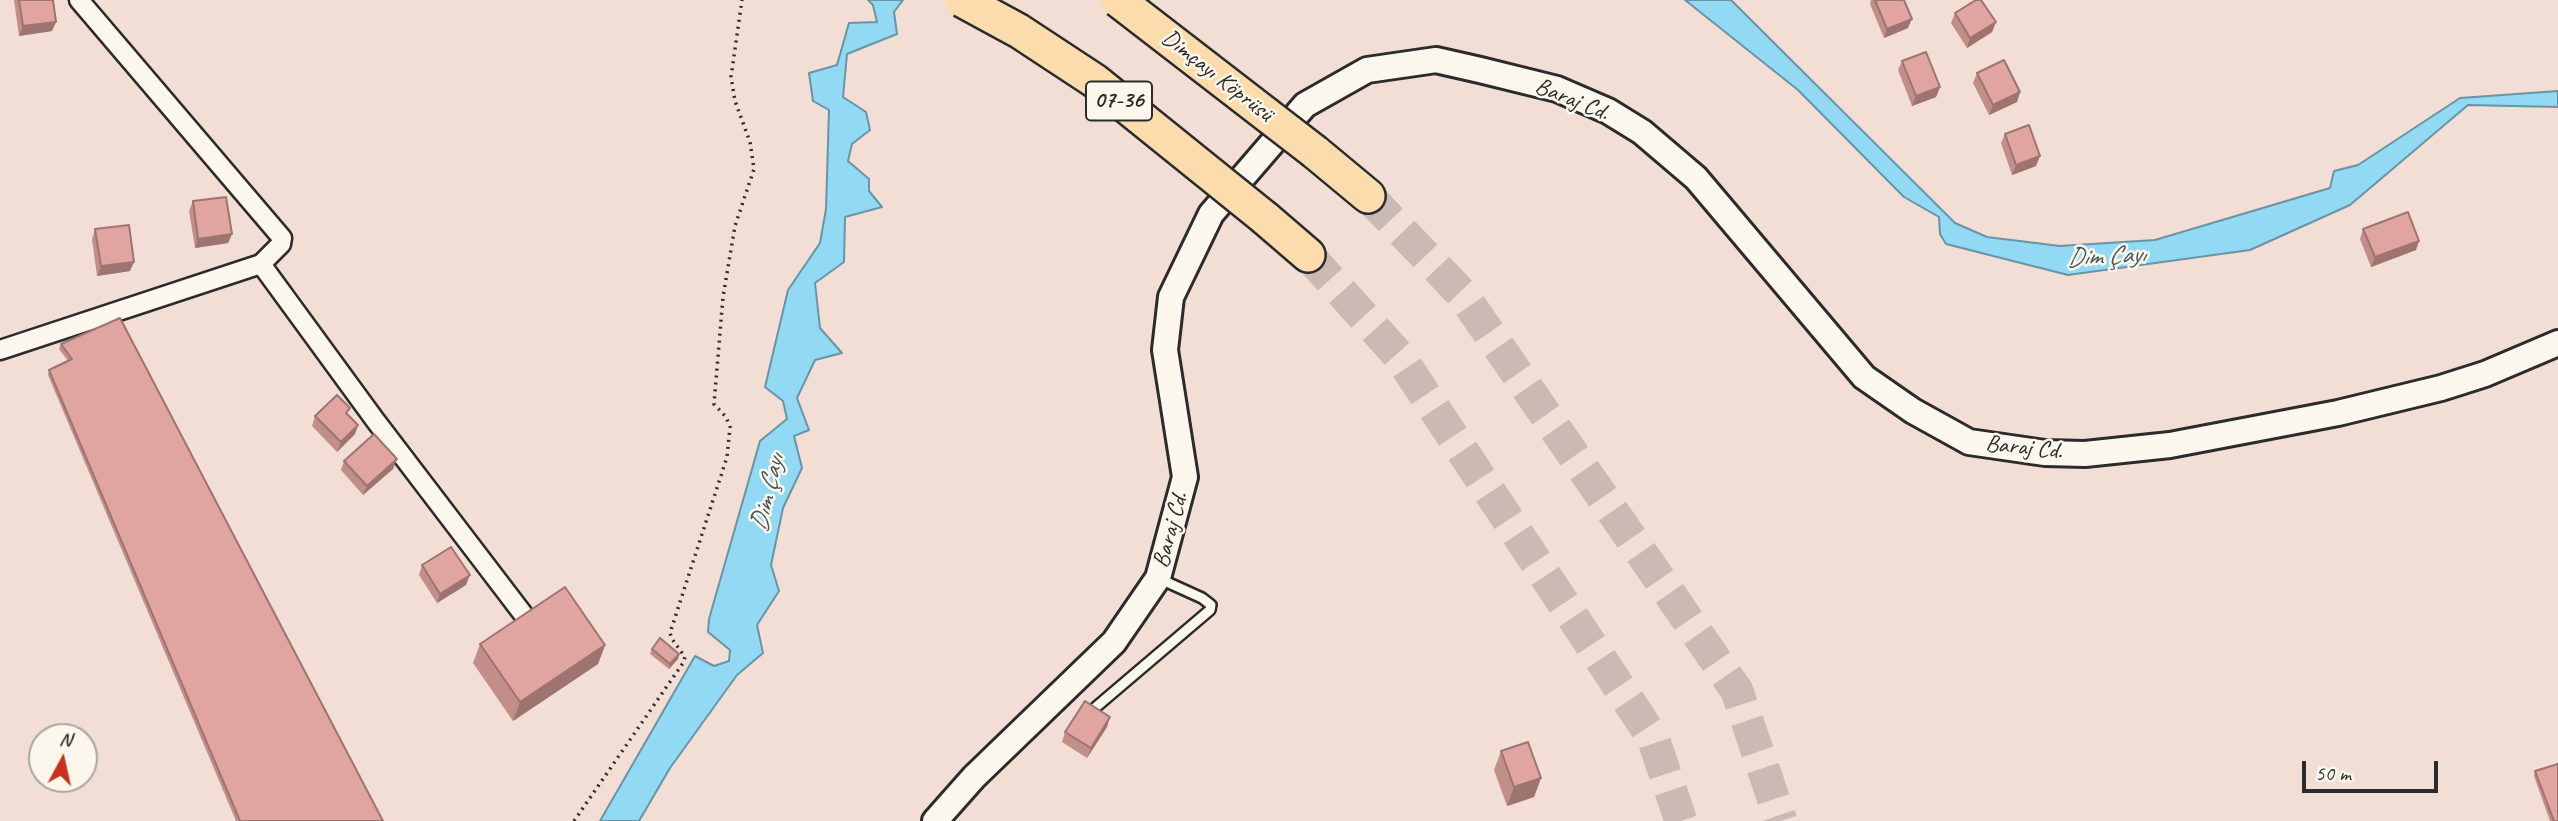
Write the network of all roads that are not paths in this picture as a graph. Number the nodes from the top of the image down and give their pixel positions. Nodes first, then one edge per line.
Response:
1 (79, 0) edge
2 (962, 0) edge
3 (1118, 0) edge
4 (1368, 196) tunnel mouth
5 (1308, 256) tunnel mouth
6 (261, 264) junction
7 (2558, 343) edge
8 (0, 350) edge
9 (1158, 578) junction
10 (523, 614) edge
11 (1096, 707) edge
12 (935, 821) edge

1 - 6 street
2 - 5 highway, 07-36, bridge
3 - 4 highway, Dimçayı Köprüsü, bridge
6 - 8 street
6 - 10 street
7 - 9 street, Baraj Cd.
9 - 11 lane
9 - 12 street, Baraj Cd.

